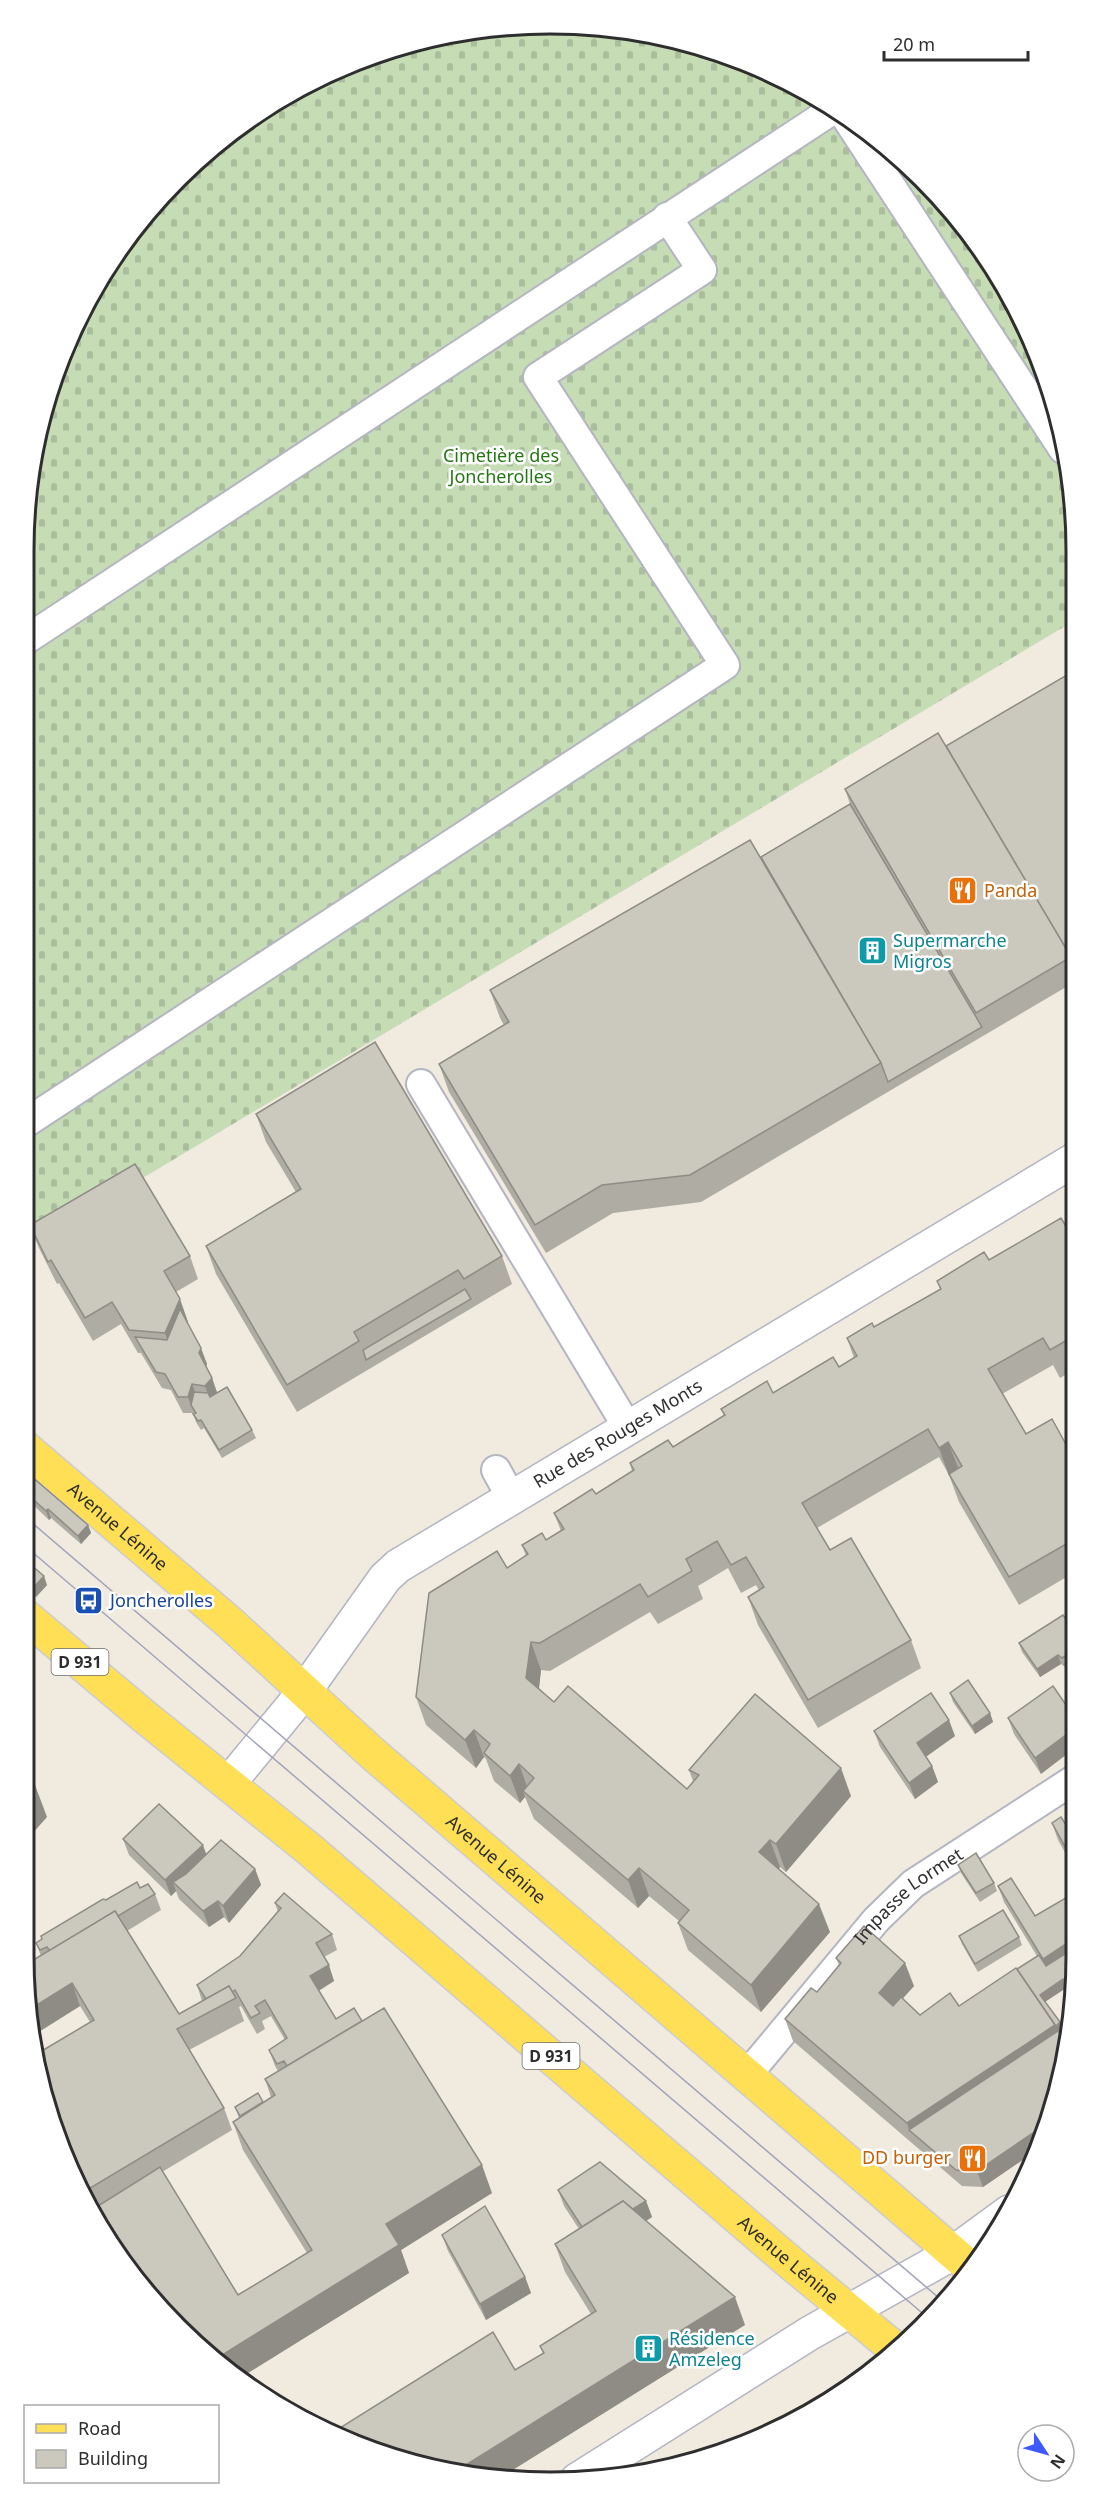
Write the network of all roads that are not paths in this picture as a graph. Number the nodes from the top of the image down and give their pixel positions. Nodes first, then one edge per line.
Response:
1 (825, 115) edge
2 (859, 137) edge
3 (667, 217) junction
4 (1052, 432) edge
5 (34, 634) edge
6 (421, 1084) dead end
7 (34, 1117) edge
8 (1066, 1156) edge
9 (628, 1428) junction
10 (34, 1455) edge
11 (34, 1623) edge
12 (304, 1692) junction
13 (229, 1783) junction
14 (1066, 1785) edge
15 (747, 2076) junction
16 (978, 2244) edge
17 (962, 2261) edge
18 (849, 2310) junction
19 (890, 2345) edge
20 (593, 2470) edge

1 - 3 lane
2 - 4 lane
3 - 5 lane
3 - 7 lane
6 - 9 lane
8 - 9 street, Rue des Rouges Monts
9 - 12 street, Rue des Rouges Monts
10 - 12 main road, Avenue Lénine
11 - 13 main road, Avenue Lénine / D 931
12 - 13 street, Rue des Rouges Monts
12 - 15 main road, Avenue Lénine
13 - 18 main road, Avenue Lénine / D 931
14 - 15 lane, Impasse Lormet
15 - 17 main road, Avenue Lénine
16 - 17 street
17 - 18 street
18 - 19 main road, Avenue Lénine / D 931
18 - 20 street

